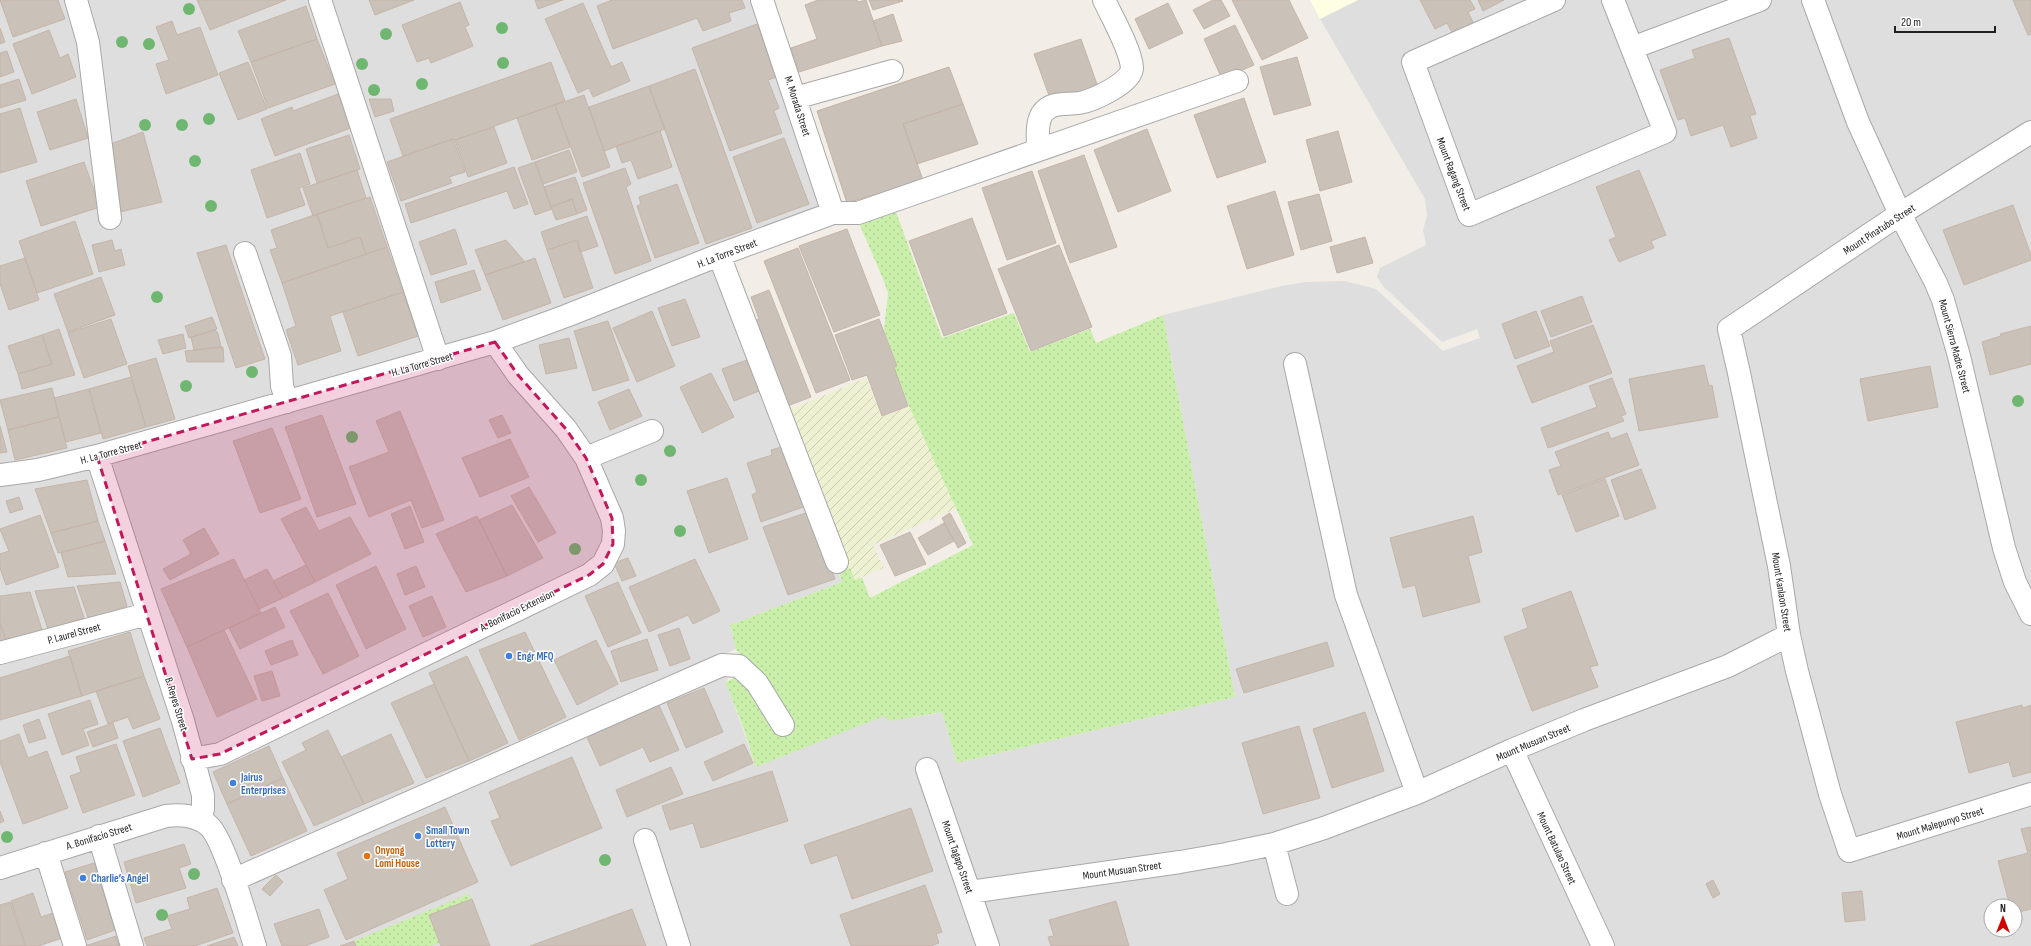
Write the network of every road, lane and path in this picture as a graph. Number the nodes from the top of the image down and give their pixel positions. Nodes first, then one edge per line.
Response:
1 (76, 0) edge
2 (320, 0) edge
3 (762, 0) edge
4 (1104, 0) edge
5 (1554, 0) edge
6 (1614, 0) edge
7 (1760, 0) edge
8 (1813, 0) edge
9 (1632, 48) junction
10 (892, 71) dead end
11 (1237, 81) dead end
12 (795, 98) junction
13 (2031, 132) edge
14 (1038, 150) junction
15 (833, 213) junction
16 (1900, 214) junction
17 (110, 218) dead end
18 (245, 253) dead end
19 (719, 255) junction
20 (1729, 329) joint
21 (495, 342) junction
22 (438, 359) junction
23 (1295, 364) dead end
24 (287, 402) junction
25 (652, 431) dead end
26 (97, 456) junction
27 (586, 458) junction
28 (0, 475) edge
29 (836, 562) dead end
30 (147, 614) junction
31 (2031, 614) edge
32 (1789, 635) junction
33 (0, 653) edge
34 (783, 725) dead end
35 (1512, 750) junction
36 (192, 759) junction
37 (927, 769) dead end
38 (1417, 793) junction
39 (2031, 794) edge
40 (200, 820) junction
41 (99, 836) junction
42 (645, 840) dead end
43 (1274, 844) junction
44 (1849, 851) joint
45 (46, 853) junction
46 (0, 868) edge
47 (233, 880) junction
48 (970, 892) junction
49 (1287, 894) dead end
50 (74, 946) edge
51 (132, 946) edge
52 (255, 946) edge
53 (679, 946) edge
54 (988, 946) edge
55 (1603, 946) edge

1 - 17 street
2 - 22 street
3 - 12 street, M. Morada Street
4 - 14 street
5 - 9 street, Mount Ragang Street
6 - 9 street, Mount Ragang Street
7 - 9 street
8 - 16 street, Mount Sierra Madre Street
10 - 12 street
11 - 14 street
12 - 15 street, M. Morada Street
13 - 16 street, Mount Pinatubo Street
14 - 15 street
15 - 19 street, H. La Torre Street
16 - 20 street, Mount Pinatubo Street
16 - 31 street, Mount Sierra Madre Street
18 - 24 street
19 - 21 street, H. La Torre Street
19 - 29 street
20 - 32 street, Mount Kanlaon Street
21 - 22 street, H. La Torre Street
21 - 27 street, A. Bonifacio Extension
22 - 24 street, H. La Torre Street
23 - 38 street
24 - 26 street, H. La Torre Street
25 - 27 street
26 - 28 street, H. La Torre Street
26 - 30 street, B. Reyes Street
27 - 36 street, A. Bonifacio Extension
30 - 33 street, P. Laurel Street
30 - 36 street, B. Reyes Street
32 - 35 street, Mount Musuan Street
32 - 44 street, Mount Kanlaon Street
34 - 47 street
35 - 38 street, Mount Musuan Street
35 - 55 street, Mount Batulao Street
36 - 40 street, B. Reyes Street
37 - 48 street, Mount Tagapo Street
38 - 43 street, Mount Musuan Street
39 - 44 street, Mount Malepunyo Street
40 - 41 street, A. Bonifacio Street
40 - 47 street
41 - 45 street, A. Bonifacio Street
41 - 51 street
42 - 53 street
43 - 48 street, Mount Musuan Street
43 - 49 street
45 - 46 street, A. Bonifacio Street
45 - 50 street
47 - 52 street
48 - 54 street, Mount Tagapo Street

